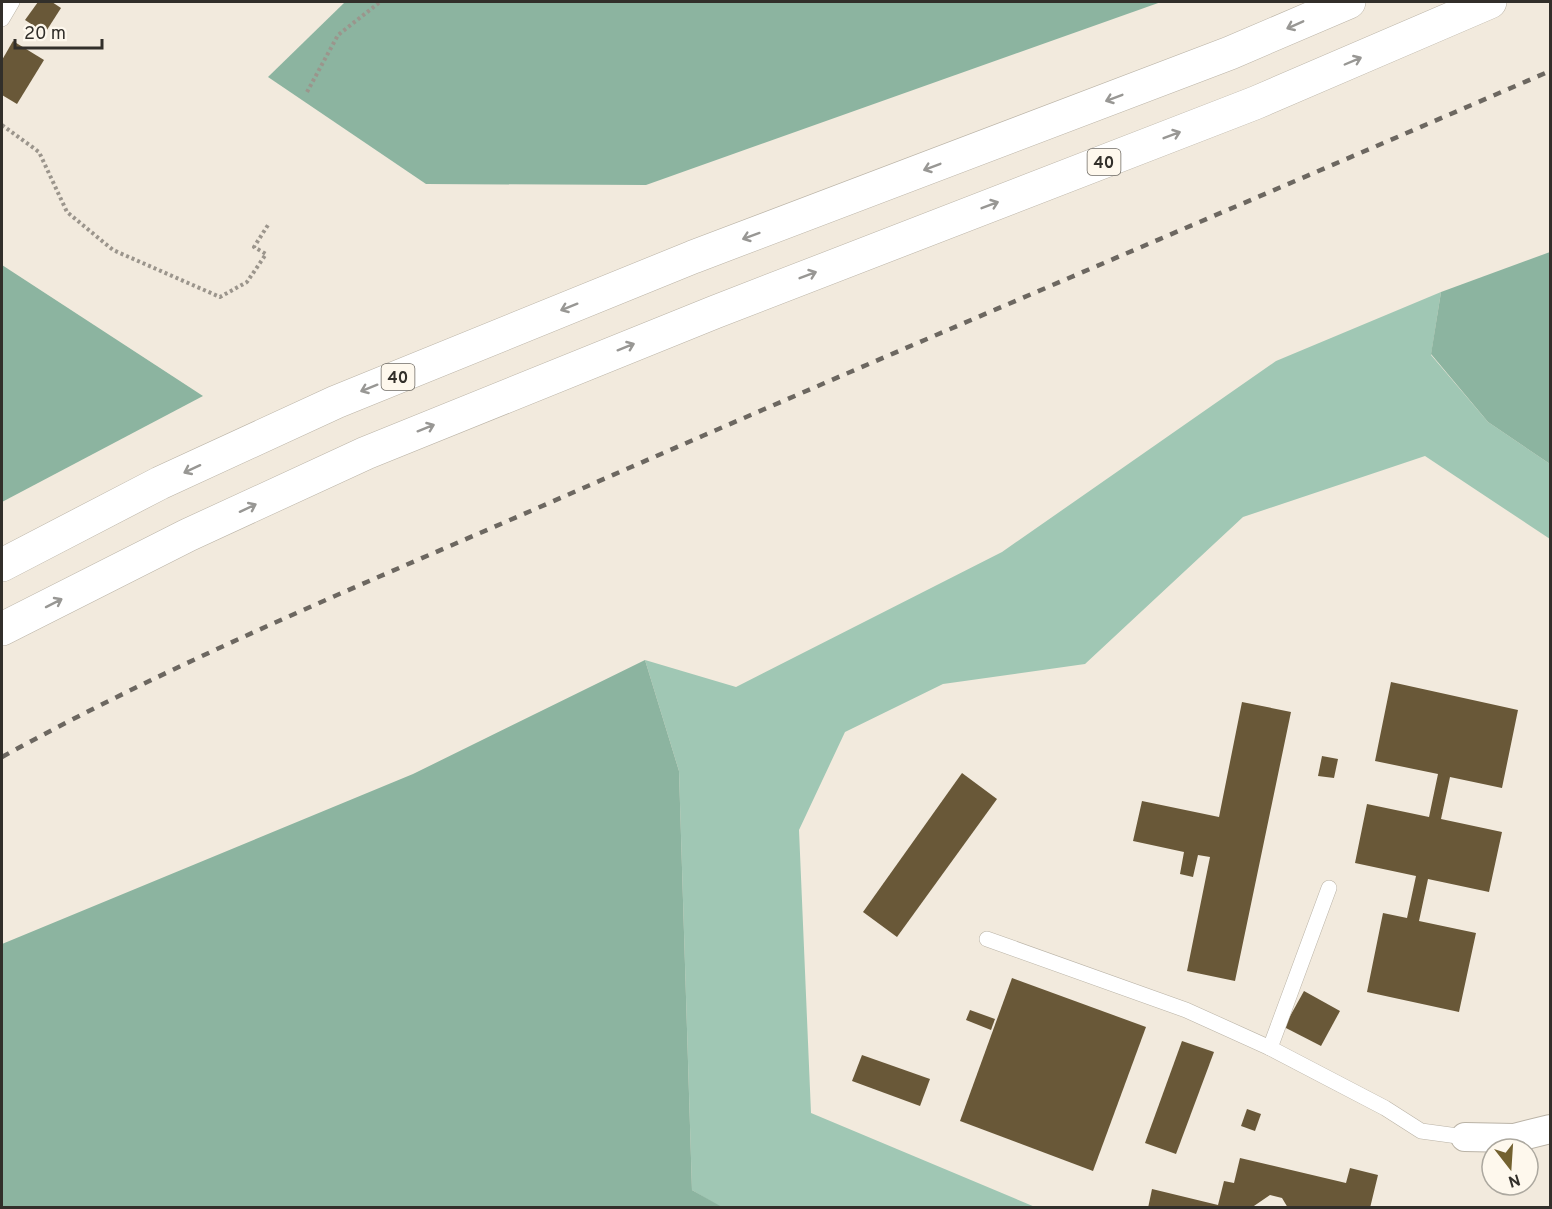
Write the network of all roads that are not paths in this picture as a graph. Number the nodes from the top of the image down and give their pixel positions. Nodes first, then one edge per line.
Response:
1 (12, 2) edge
2 (1349, 2) edge
3 (1490, 2) edge
4 (2, 19) edge
5 (2, 565) edge
6 (2, 629) edge
7 (1329, 888) dead end
8 (987, 939) dead end
9 (1270, 1048) junction
10 (1551, 1129) edge
11 (1465, 1137) joint

1 - 4 lane
2 -> 5 highway, 40
6 -> 3 highway, 40
7 - 9 lane
8 - 9 lane
9 - 11 lane
10 - 11 street

